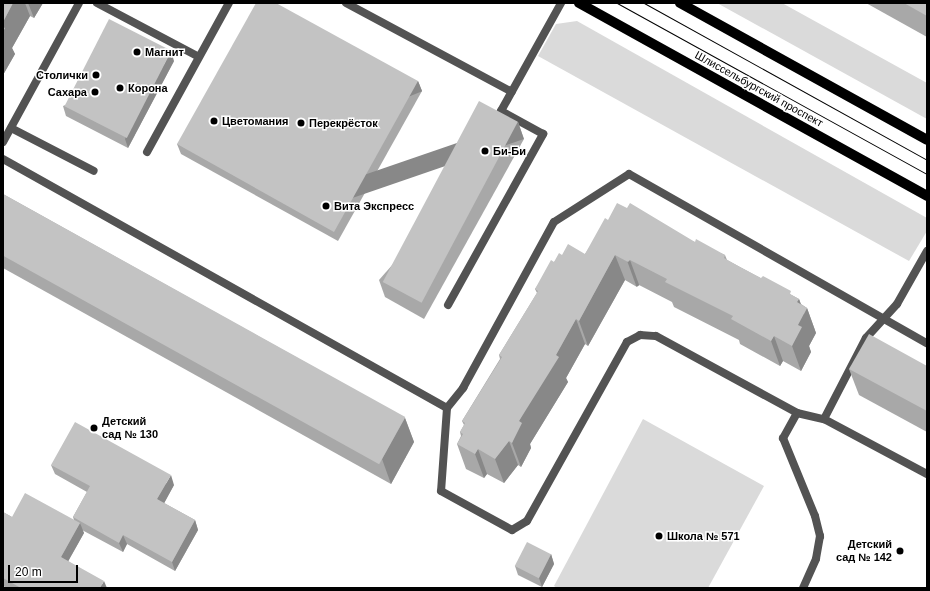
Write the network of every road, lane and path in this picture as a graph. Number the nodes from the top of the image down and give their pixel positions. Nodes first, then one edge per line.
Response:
1 (78, 3) edge
2 (97, 3) edge
3 (229, 3) edge
4 (346, 3) edge
5 (560, 3) edge
6 (579, 3) edge
7 (680, 3) edge
8 (200, 57) junction
9 (512, 92) junction
10 (11, 128) junction
11 (927, 140) edge
12 (3, 142) edge
13 (147, 152) dead end
14 (3, 159) edge
15 (94, 171) dead end
16 (927, 196) edge
17 (927, 251) edge
18 (448, 305) dead end
19 (883, 319) junction
20 (927, 343) edge
21 (446, 408) junction
22 (797, 413) junction
23 (824, 419) junction
24 (927, 474) edge
25 (803, 588) edge

1 - 10 lane
2 - 8 lane
3 - 8 lane
4 - 9 lane
5 - 9 lane
6 - 16 main road, Шлиссельбургский проспект
7 - 11 main road
8 - 13 lane
9 - 18 lane
10 - 12 lane
10 - 15 lane
14 - 21 lane
17 - 19 lane
19 - 20 lane
19 - 21 lane
19 - 23 lane
21 - 22 lane
22 - 23 lane
22 - 25 lane
23 - 24 lane

